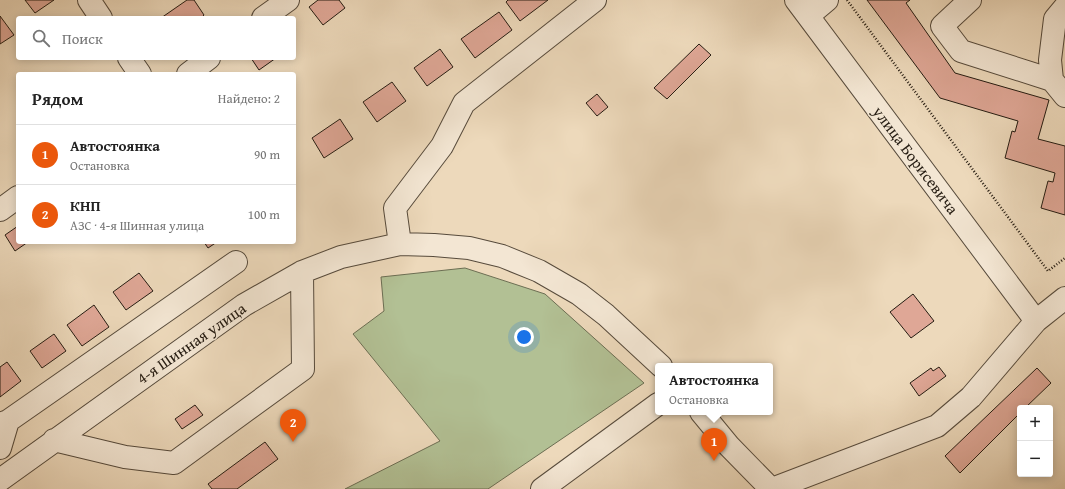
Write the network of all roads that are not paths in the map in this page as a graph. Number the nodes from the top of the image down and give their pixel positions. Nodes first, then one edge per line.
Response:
1 (89, 0) edge
2 (288, 0) edge
3 (595, 0) edge
4 (827, 0) edge
5 (970, 0) edge
6 (1065, 7) edge
7 (802, 8) edge
8 (100, 16) edge
9 (266, 16) edge
10 (130, 60) edge
11 (206, 60) edge
12 (139, 72) edge
13 (191, 72) edge
14 (1059, 88) edge
15 (16, 198) edge
16 (0, 210) edge
17 (400, 244) junction
18 (236, 262) dead end
19 (302, 272) junction
20 (1065, 298) edge
21 (1036, 321) junction
22 (658, 363) edge
23 (655, 406) edge
24 (704, 415) edge
25 (4, 422) edge
26 (54, 440) junction
27 (0, 448) edge
28 (0, 480) edge
29 (542, 489) edge
30 (771, 489) edge

1 - 8 street
2 - 9 street
3 - 17 street
4 - 7 street
5 - 14 street
6 - 14 street
7 - 21 street, улица Борисевича
10 - 12 street
11 - 13 street
15 - 16 street
17 - 19 street, 4-я Шинная улица
17 - 22 street, 4-я Шинная улица
18 - 25 street
19 - 26 street, 4-я Шинная улица
19 - 26 street
20 - 21 street
21 - 30 street
23 - 29 street
24 - 30 street
25 - 27 street
26 - 28 street, 4-я Шинная улица

